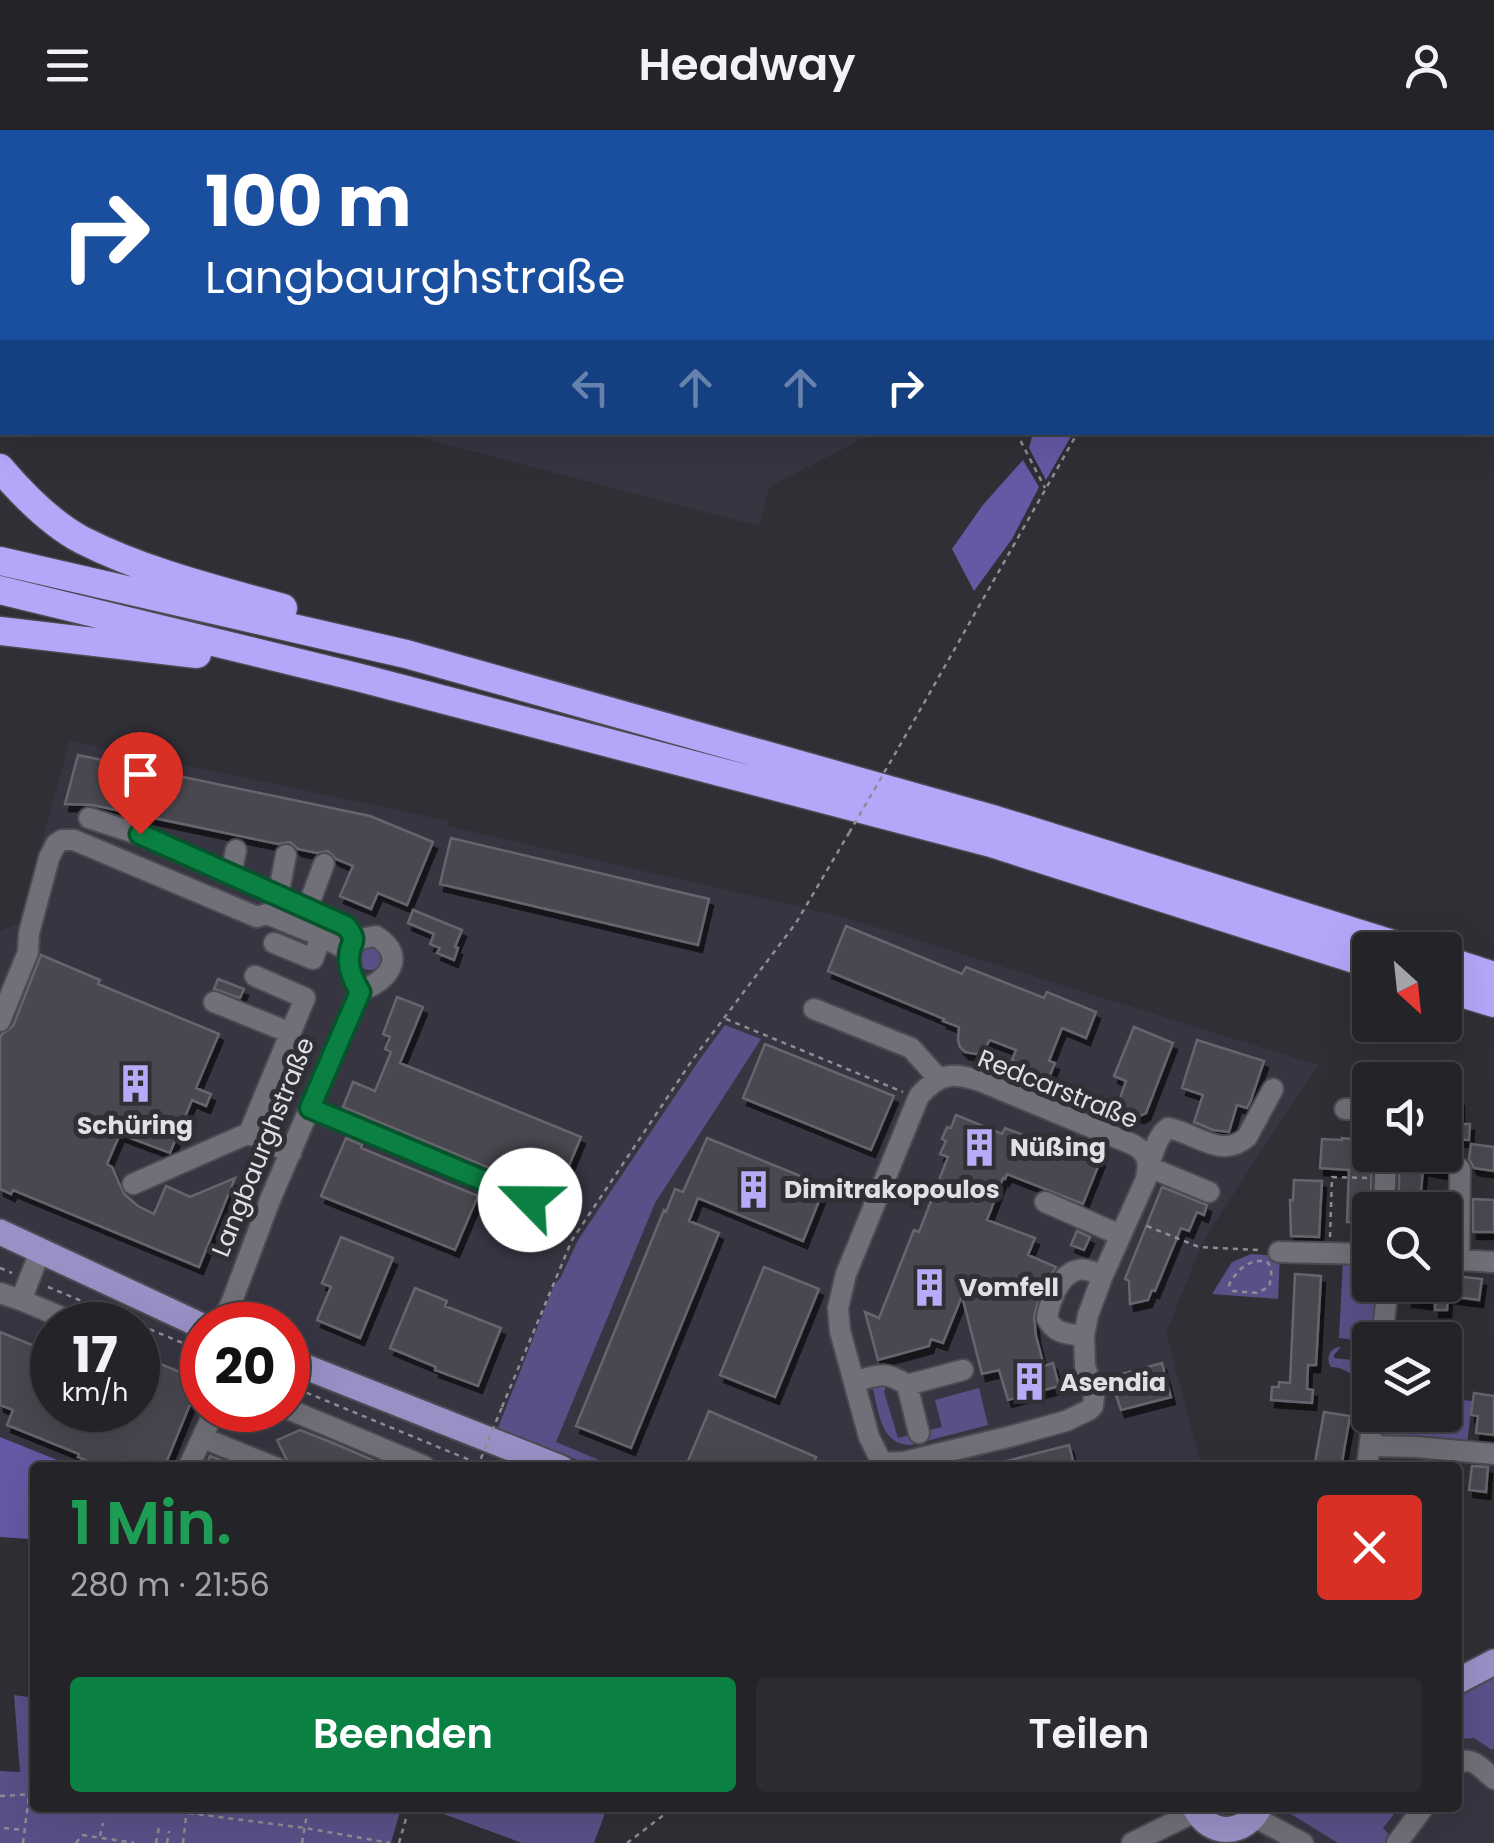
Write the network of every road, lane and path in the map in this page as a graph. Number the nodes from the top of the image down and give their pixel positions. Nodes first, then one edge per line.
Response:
1 (1018, 435) edge
2 (1076, 435) edge
3 (0, 468) edge
4 (1046, 489) junction
5 (0, 561) edge
6 (0, 590) edge
7 (0, 631) edge
8 (406, 654) junction
9 (357, 677) junction
10 (89, 818) dead end
11 (236, 850) dead end
12 (286, 855) dead end
13 (324, 864) dead end
14 (231, 874) junction
15 (278, 896) junction
16 (307, 908) junction
17 (1354, 932) edge
18 (321, 936) junction
19 (274, 943) dead end
20 (352, 947) junction
21 (1352, 958) edge
22 (1462, 966) edge
23 (255, 976) dead end
24 (1494, 976) edge
25 (360, 992) junction
26 (1462, 993) edge
27 (214, 1002) dead end
28 (1494, 1003) edge
29 (814, 1008) dead end
30 (724, 1018) junction
31 (0, 1021) edge
32 (291, 1033) junction
33 (939, 1079) junction
34 (1273, 1089) dead end
35 (919, 1096) junction
36 (310, 1108) junction
37 (1345, 1108) dead end
38 (1352, 1109) edge
39 (249, 1133) junction
40 (291, 1153) junction
41 (1149, 1165) junction
42 (1385, 1172) edge
43 (1385, 1179) junction
44 (133, 1184) dead end
45 (1209, 1192) dead end
46 (1385, 1192) edge
47 (530, 1200) dead end
48 (1045, 1202) dead end
49 (1124, 1227) junction
50 (0, 1232) edge
51 (0, 1247) edge
52 (1269, 1251) junction
53 (1330, 1252) junction
54 (1352, 1253) edge
55 (1462, 1260) edge
56 (1258, 1261) junction
57 (1494, 1262) edge
58 (0, 1268) edge
59 (32, 1271) junction
60 (1103, 1275) junction
61 (103, 1281) junction
62 (10, 1297) edge
63 (231, 1302) edge
64 (180, 1316) edge
65 (1084, 1336) junction
66 (180, 1341) edge
67 (310, 1369) edge
68 (962, 1370) dead end
69 (854, 1382) junction
70 (906, 1384) junction
71 (310, 1394) edge
72 (310, 1418) edge
73 (205, 1432) edge
74 (1371, 1432) edge
75 (919, 1433) dead end
76 (202, 1438) junction
77 (1494, 1454) edge
78 (1369, 1457) edge
79 (947, 1460) edge
80 (191, 1462) edge
81 (261, 1462) edge
82 (414, 1462) edge
83 (474, 1462) edge
84 (479, 1462) edge
85 (546, 1462) edge
86 (877, 1462) edge
87 (904, 1462) edge
88 (1494, 1662) edge
89 (1462, 1679) edge
90 (1462, 1761) edge
91 (1494, 1778) edge
92 (30, 1794) edge
93 (0, 1796) edge
94 (30, 1806) edge
95 (187, 1812) edge
96 (200, 1812) edge
97 (307, 1812) edge
98 (407, 1812) edge
99 (668, 1812) edge
100 (1190, 1812) edge
101 (1198, 1812) edge
102 (1256, 1812) edge
103 (1420, 1812) edge
104 (103, 1823) dead end
105 (158, 1827) dead end
106 (4, 1828) dead end
107 (305, 1828) junction
108 (24, 1830) junction
109 (169, 1831) dead end
110 (1223, 1836) edge
111 (100, 1837) junction
112 (23, 1843) edge
113 (76, 1843) edge
114 (134, 1843) edge
115 (156, 1843) edge
116 (167, 1843) edge
117 (182, 1843) edge
118 (302, 1843) edge
119 (390, 1843) edge
120 (398, 1843) edge
121 (628, 1843) edge
122 (1132, 1843) edge
123 (1303, 1843) edge
124 (1397, 1843) edge

1 - 4 path
2 - 4 path
3 - 8 highway
4 - 30 path, bridge
5 - 8 highway
6 - 9 highway
7 - 9 highway
8 - 17 highway
9 - 21 highway
10 - 14 street
11 - 14 street
12 - 15 street
13 - 16 street
14 - 15 street
15 - 16 street
16 - 20 street
18 - 19 street
18 - 20 street
18 - 31 street
20 - 25 street
20 - 25 street, Langbaurghstraße
22 - 24 highway
23 - 32 street
25 - 36 street, Langbaurghstraße
26 - 28 highway
27 - 32 street
29 - 33 street
30 - 35 path
30 - 84 path, bridge
32 - 39 street
33 - 35 street, Redcarstraße
33 - 41 street, Redcarstraße
34 - 41 street
35 - 69 street, Redcarstraße
36 - 40 street, Langbaurghstraße
36 - 47 street
37 - 38 street
39 - 40 street
39 - 44 street
40 - 63 street, Langbaurghstraße
41 - 45 street
41 - 49 street, Redcarstraße
42 - 43 street
43 - 46 street
43 - 53 path
48 - 49 street
49 - 52 path
49 - 60 street, Redcarstraße
50 - 61 main road
51 - 59 main road
52 - 53 street
52 - 56 path
53 - 54 street
55 - 57 street
56 - 56 path
58 - 59 path
59 - 61 main road
59 - 62 street
59 - 66 path
60 - 65 street, Redcarstraße
60 - 65 street
61 - 64 main road
65 - 79 street, Redcarstraße
67 - 85 main road
68 - 70 street
69 - 70 street
69 - 86 street, Redcarstraße
70 - 75 street
71 - 83 path
72 - 82 street
73 - 76 street
74 - 78 street
76 - 80 street
76 - 81 street
77 - 78 street
79 - 87 street, Redcarstraße
88 - 89 main road
90 - 91 street
92 - 93 path
94 - 108 path
95 - 117 path
96 - 107 path
97 - 107 path
98 - 120 path
99 - 121 path
100 - 122 street
101 - 110 main road
102 - 110 main road
102 - 123 street
103 - 124 street
104 - 111 path
105 - 115 path
106 - 108 path
107 - 118 path
107 - 119 path
108 - 112 path
109 - 116 path
111 - 113 path
111 - 114 path

